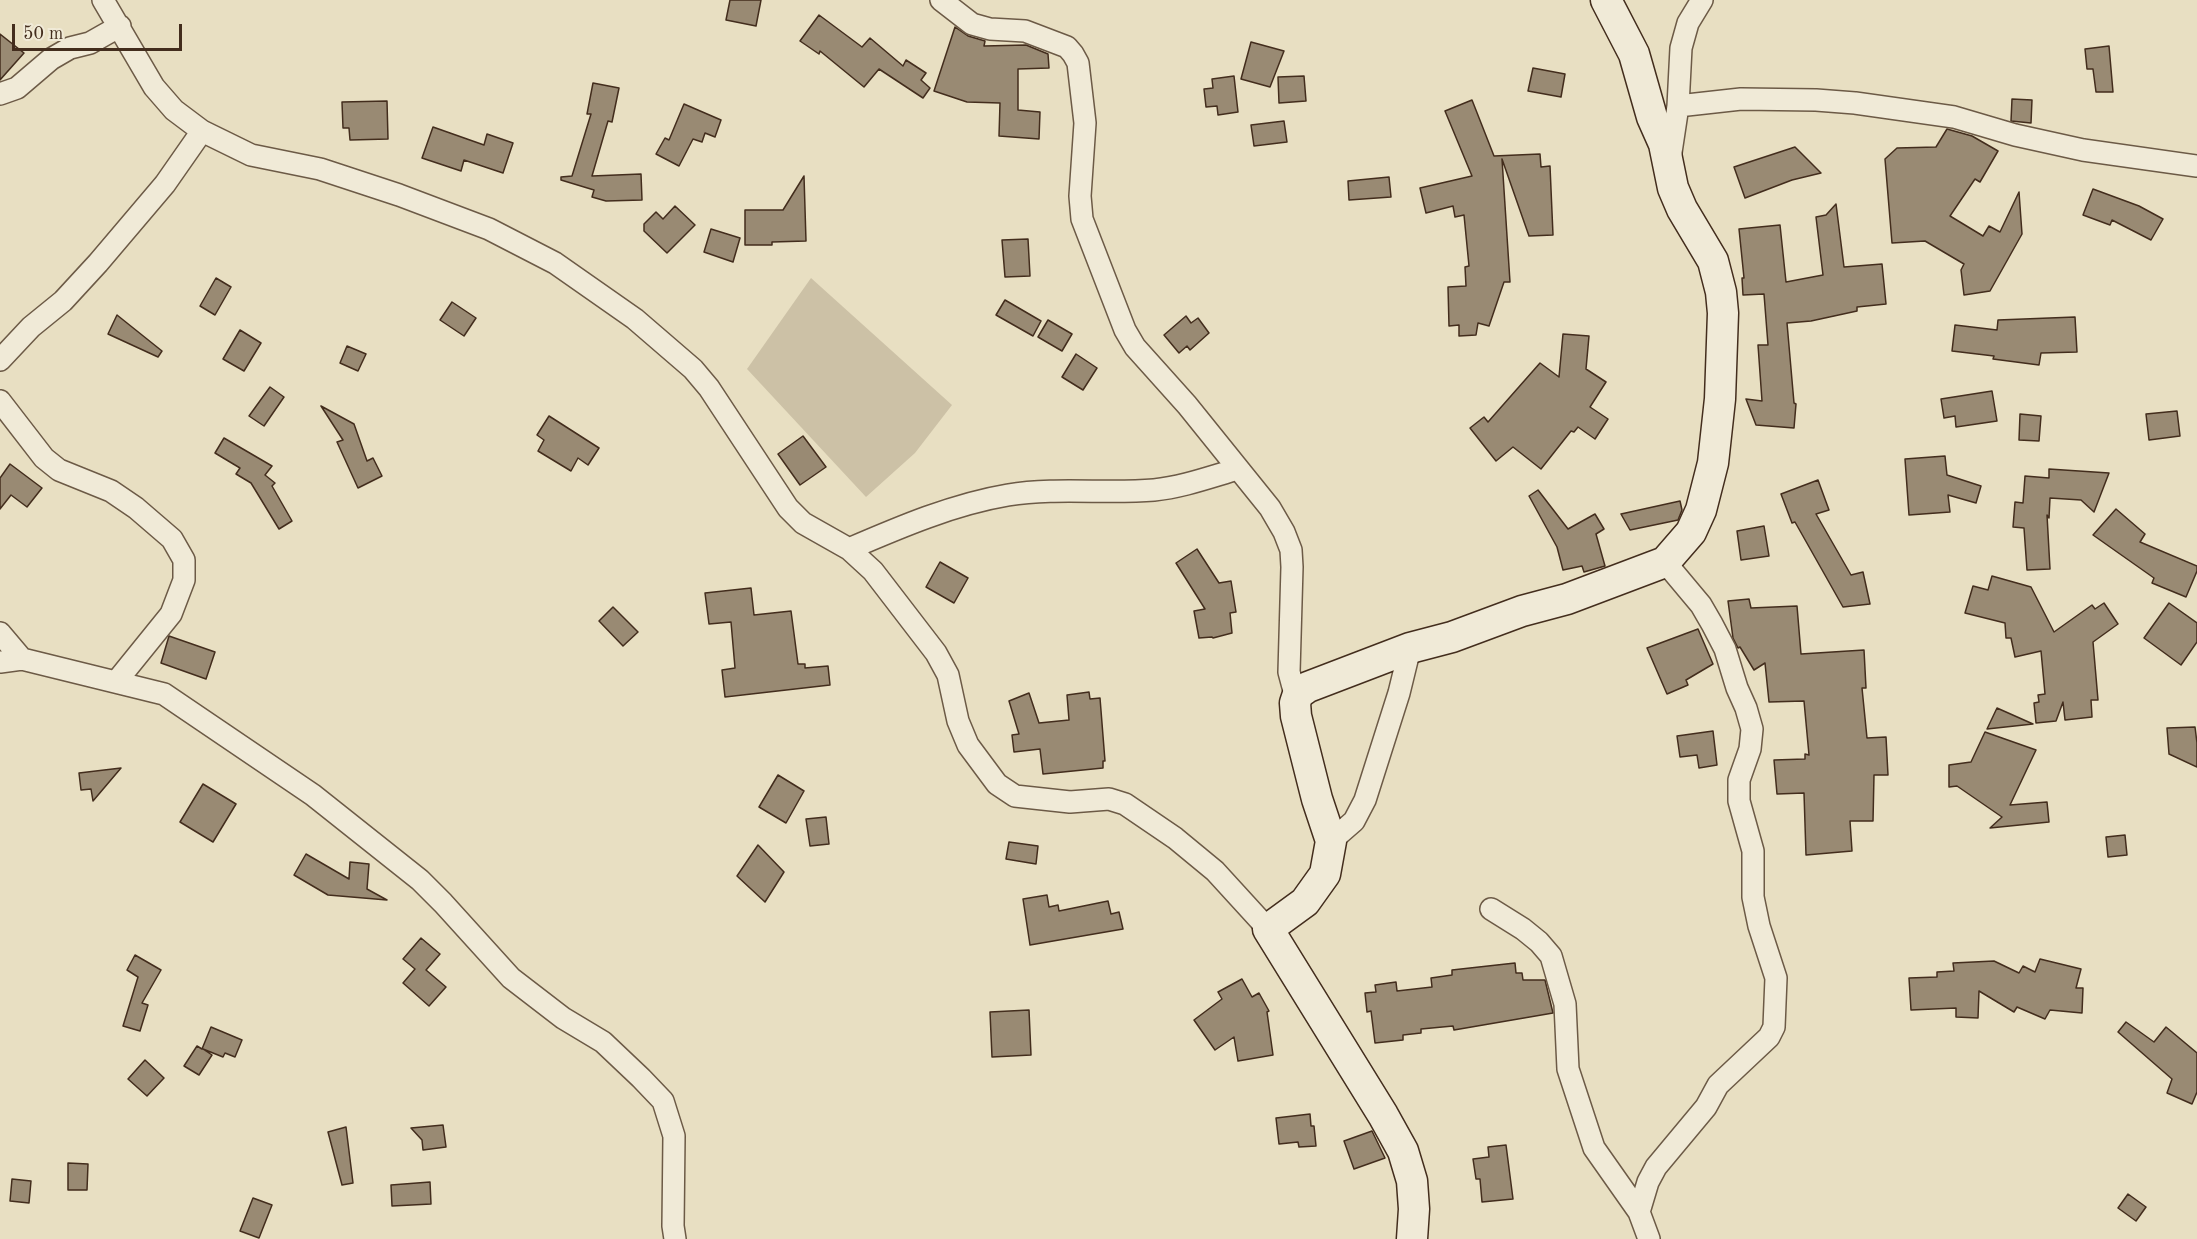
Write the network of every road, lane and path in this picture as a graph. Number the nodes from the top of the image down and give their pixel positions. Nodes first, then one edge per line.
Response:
1 (104, 0) edge
2 (941, 0) edge
3 (1606, 0) edge
4 (1702, 0) edge
5 (120, 27) junction
6 (0, 94) edge
7 (1678, 106) junction
8 (202, 131) junction
9 (1669, 163) junction
10 (2197, 166) edge
11 (0, 360) edge
12 (0, 401) edge
13 (1238, 469) junction
14 (849, 549) junction
15 (1665, 562) junction
16 (0, 633) edge
17 (1410, 648) junction
18 (22, 659) junction
19 (0, 662) edge
20 (116, 682) junction
21 (1298, 694) junction
22 (1331, 841) junction
23 (1491, 909) dead end
24 (1268, 929) junction
25 (1639, 1212) junction
26 (675, 1239) edge
27 (1412, 1239) edge
28 (1648, 1239) edge

1 - 5 street
2 - 13 street
3 - 9 street
4 - 7 street
5 - 6 street
5 - 8 street
7 - 9 street
7 - 10 street
8 - 11 street
8 - 14 street
9 - 15 street
12 - 20 street
13 - 14 street
13 - 21 street
14 - 24 street
15 - 17 street
15 - 25 street
16 - 18 street
17 - 21 street
17 - 22 street
18 - 19 street
18 - 20 street
20 - 26 street
21 - 22 street
22 - 24 street
23 - 25 street
24 - 27 street
25 - 28 street

